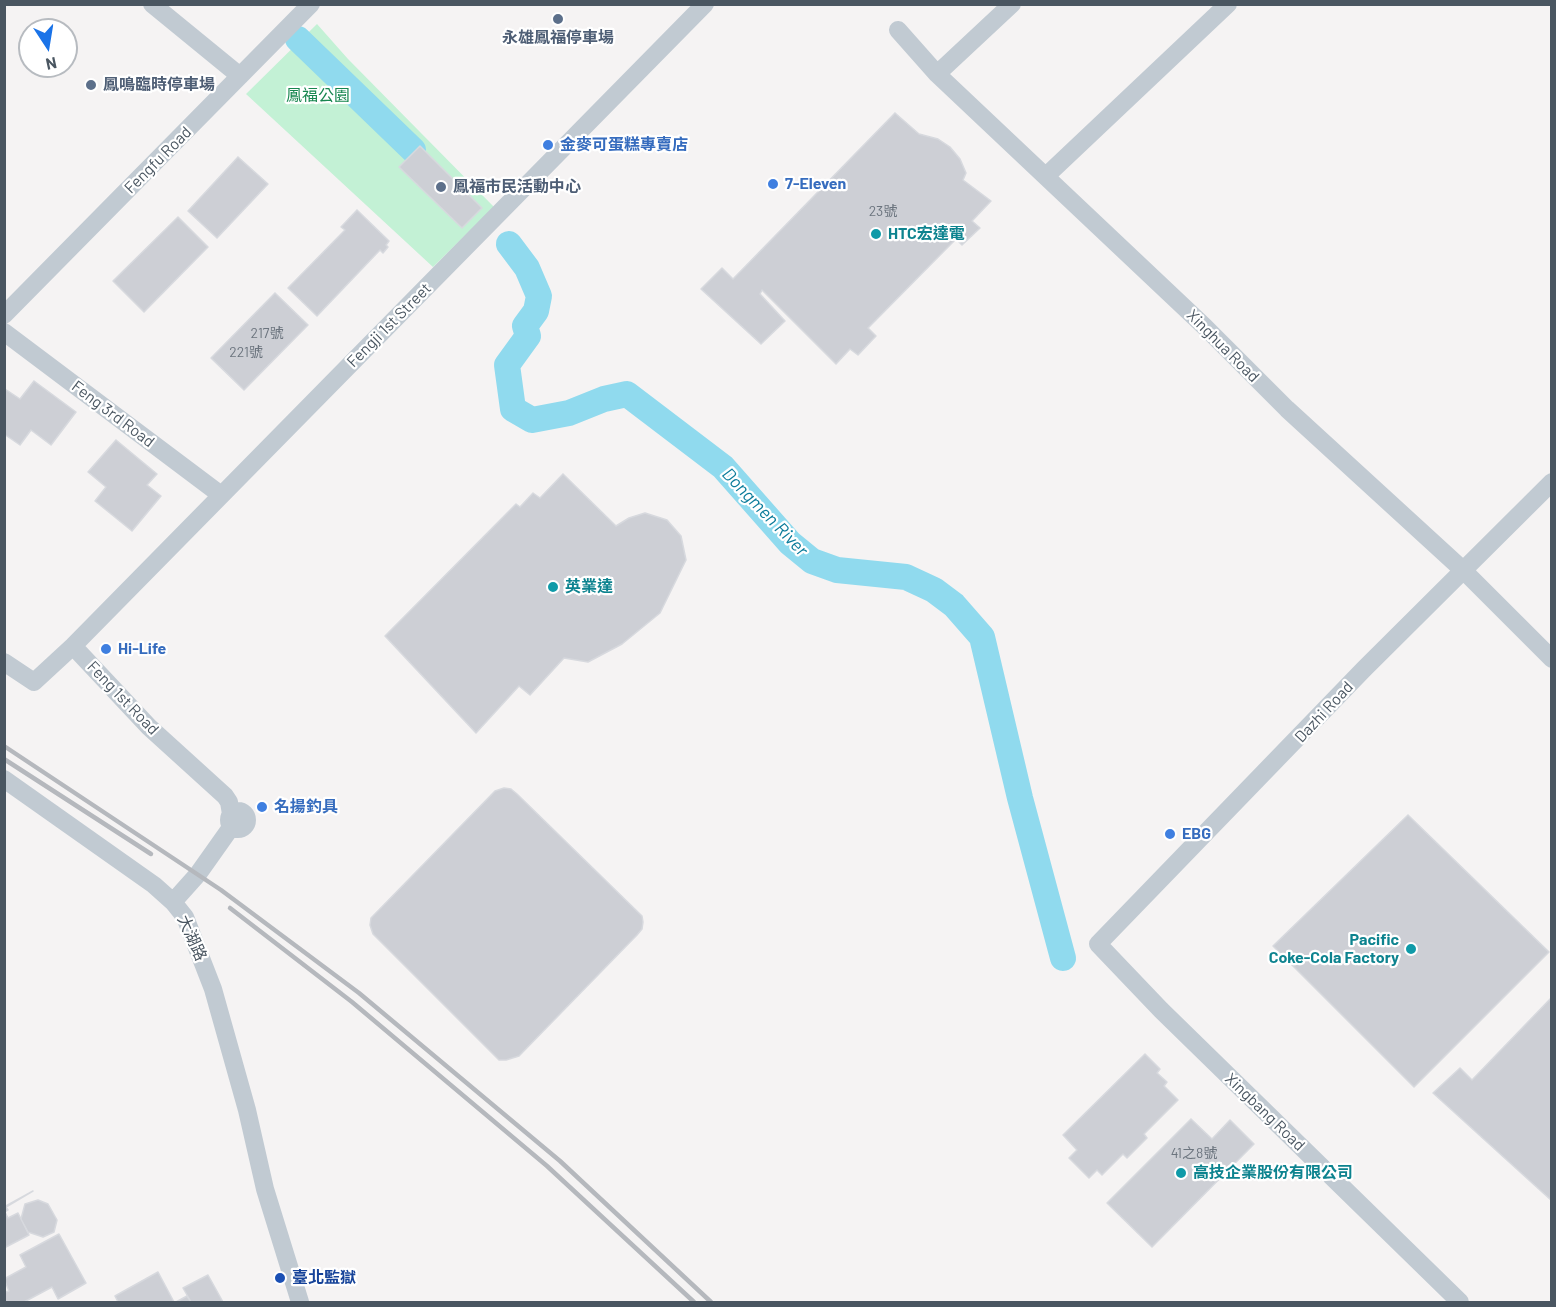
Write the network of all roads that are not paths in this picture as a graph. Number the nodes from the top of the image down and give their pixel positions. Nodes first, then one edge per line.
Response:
1 (152, 4) edge
2 (311, 4) edge
3 (705, 4) edge
4 (1012, 4) edge
5 (1228, 4) edge
6 (898, 30) dead end
7 (937, 74) junction
8 (240, 76) junction
9 (1046, 176) junction
10 (4, 315) edge
11 (4, 332) edge
12 (1551, 482) edge
13 (221, 495) junction
14 (1464, 571) junction
15 (73, 646) junction
16 (1551, 659) edge
17 (4, 662) edge
18 (4, 779) edge
19 (172, 902) junction
20 (1098, 944) joint
21 (300, 1302) edge
22 (1460, 1302) edge

1 - 8 street
2 - 8 street, Fengfu Road
3 - 13 street, Fengji 1st Street
4 - 7 street
5 - 9 street
6 - 7 street, Xinghua Road
7 - 9 street, Xinghua Road
8 - 10 street, Fengfu Road
9 - 14 street, Xinghua Road
11 - 13 street, Feng 3rd Road
12 - 14 street, Dazhi Road
13 - 15 street, Fengji 1st Street
14 - 16 street, Xinghua Road
14 - 20 street, Dazhi Road
15 - 17 street
15 - 19 street, Feng 1st Road
18 - 19 street, 大湖路
19 - 21 street, 大湖路
20 - 22 street, Xingbang Road

